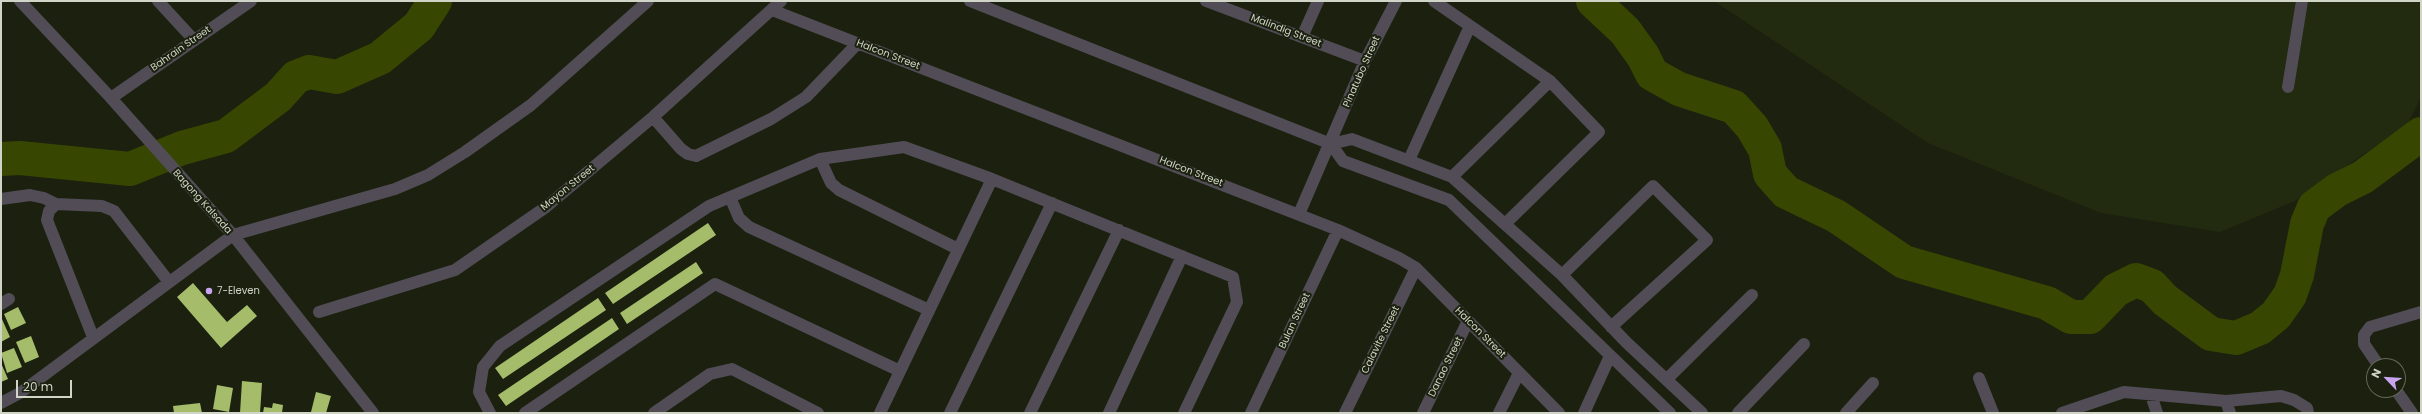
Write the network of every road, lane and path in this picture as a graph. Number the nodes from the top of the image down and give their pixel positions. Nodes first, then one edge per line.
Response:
1 (20, 1) edge
2 (158, 1) edge
3 (251, 1) edge
4 (648, 1) edge
5 (781, 1) edge
6 (970, 1) edge
7 (1206, 1) edge
8 (1318, 1) edge
9 (1396, 1) edge
10 (1434, 1) edge
11 (2302, 1) edge
12 (1236, 6) edge
13 (772, 10) junction
14 (1470, 26) junction
15 (1302, 37) junction
16 (194, 40) junction
17 (858, 44) junction
18 (1365, 61) junction
19 (1550, 81) junction
20 (2288, 87) dead end
21 (111, 98) junction
22 (653, 117) junction
23 (1331, 144) junction
24 (820, 160) junction
25 (1409, 160) junction
26 (1452, 177) junction
27 (992, 179) junction
28 (730, 197) junction
29 (1, 198) edge
30 (1052, 203) junction
31 (56, 204) junction
32 (1299, 214) junction
33 (1506, 223) junction
34 (1119, 230) junction
35 (1338, 230) junction
36 (233, 236) junction
37 (958, 249) junction
38 (1182, 256) junction
39 (1416, 268) junction
40 (1562, 275) junction
41 (169, 282) junction
42 (1752, 295) dead end
43 (929, 310) junction
44 (319, 312) dead end
45 (2421, 312) edge
46 (1468, 321) junction
47 (1611, 327) junction
48 (93, 337) junction
49 (1804, 344) dead end
50 (1610, 356) junction
51 (2374, 358) edge
52 (900, 371) junction
53 (1519, 373) junction
54 (1979, 378) dead end
55 (1667, 379) junction
56 (1874, 383) dead end
57 (2151, 395) junction
58 (2402, 398) edge
59 (2226, 401) junction
60 (1, 403) edge
61 (2069, 412) edge
62 (373, 413) edge
63 (490, 413) edge
64 (525, 413) edge
65 (654, 413) edge
66 (818, 413) edge
67 (880, 413) edge
68 (950, 413) edge
69 (1030, 413) edge
70 (1109, 413) edge
71 (1184, 413) edge
72 (1251, 413) edge
73 (1345, 413) edge
74 (1423, 413) edge
75 (1499, 413) edge
76 (1559, 413) edge
77 (1584, 413) edge
78 (1670, 413) edge
79 (1702, 413) edge
80 (1738, 413) edge
81 (1846, 413) edge
82 (1993, 413) edge
83 (2157, 413) edge
84 (2230, 413) edge
85 (2308, 413) edge
86 (2412, 413) edge

1 - 21 street, Bagong Kalsada
2 - 16 street
3 - 16 street, Bahrain Street
4 - 36 street
5 - 13 street, Mayon Street
6 - 23 street
7 - 12 street, Malindig Street
8 - 15 street
9 - 18 street, Pinatubo Street
10 - 14 street
11 - 20 street
12 - 15 street, Malindig Street
13 - 17 street, Halcon Street
13 - 22 street, Mayon Street
14 - 19 street
14 - 25 street
15 - 18 street, Malindig Street
16 - 21 street, Bahrain Street
17 - 22 street
17 - 32 street, Halcon Street
18 - 23 street, Pinatubo Street
19 - 26 street
19 - 33 street
21 - 36 street, Bagong Kalsada
22 - 44 street, Mayon Street
23 - 25 street
23 - 32 street, Pinatubo Street
23 - 50 street
24 - 27 street
24 - 28 street
24 - 37 street
25 - 26 street
26 - 33 street
27 - 30 street
27 - 37 street
28 - 43 street
28 - 63 street
29 - 31 street
30 - 34 street
30 - 68 street
31 - 41 street
31 - 48 street
32 - 35 street, Halcon Street
33 - 40 street
34 - 38 street
34 - 69 street
35 - 39 street, Halcon Street
35 - 72 street, Bulan Street
36 - 41 street
36 - 62 street, Bagong Kalsada
37 - 43 street
38 - 70 street
38 - 71 street
39 - 46 street, Halcon Street
39 - 73 street, Calavite Street
40 - 47 street
40 - 47 street
41 - 48 street
42 - 55 street
43 - 52 street
45 - 51 street
46 - 53 street, Halcon Street
46 - 74 street, Danao Street
47 - 55 street
48 - 60 street
49 - 80 street
50 - 77 street
50 - 78 street
52 - 64 street
52 - 67 street
53 - 75 street
53 - 76 street, Halcon Street
54 - 82 street
55 - 79 street
56 - 81 street
57 - 59 street
57 - 61 street
57 - 83 street
58 - 86 street
59 - 84 street
59 - 85 street
65 - 66 street

